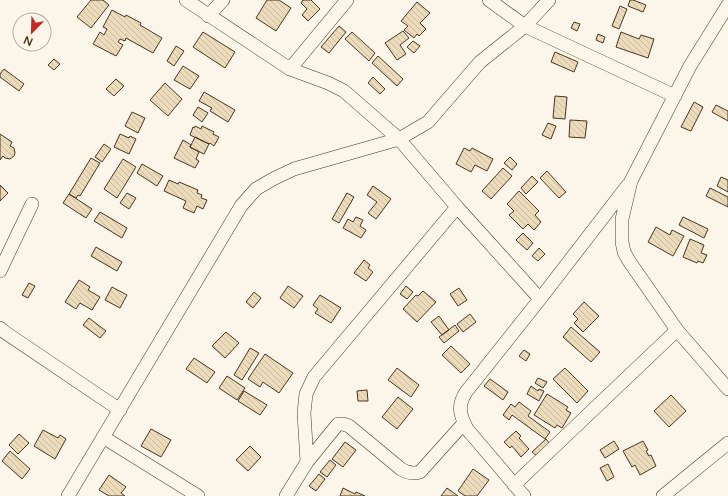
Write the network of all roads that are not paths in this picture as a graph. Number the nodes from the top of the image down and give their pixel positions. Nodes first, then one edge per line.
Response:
1 (186, 0) edge
2 (223, 0) edge
3 (347, 0) edge
4 (489, 0) edge
5 (549, 0) edge
6 (728, 5) edge
7 (208, 16) junction
8 (525, 26) junction
9 (290, 70) junction
10 (675, 96) junction
11 (399, 139) junction
12 (631, 181) junction
13 (32, 204) dead end
14 (457, 207) junction
15 (0, 271) edge
16 (540, 299) junction
17 (0, 328) edge
18 (676, 330) junction
19 (728, 389) edge
20 (120, 410) junction
21 (464, 423) junction
22 (103, 437) junction
23 (728, 443) edge
24 (307, 462) junction
25 (514, 485) junction
26 (68, 496) edge
27 (198, 496) edge
28 (286, 496) edge
29 (524, 496) edge
30 (663, 496) edge

1 - 7 street
2 - 7 street
3 - 9 street
4 - 8 street
5 - 8 street
6 - 10 street
7 - 9 street
8 - 10 street
8 - 11 street
9 - 11 street
10 - 12 street
11 - 14 street
11 - 20 street
12 - 16 street
12 - 18 street
13 - 15 street
14 - 16 street
14 - 24 street
16 - 21 street
17 - 20 street
18 - 19 street
18 - 25 street
20 - 22 street
21 - 24 street
21 - 25 street
22 - 26 street
22 - 27 street
23 - 30 street
24 - 28 street
25 - 29 street

